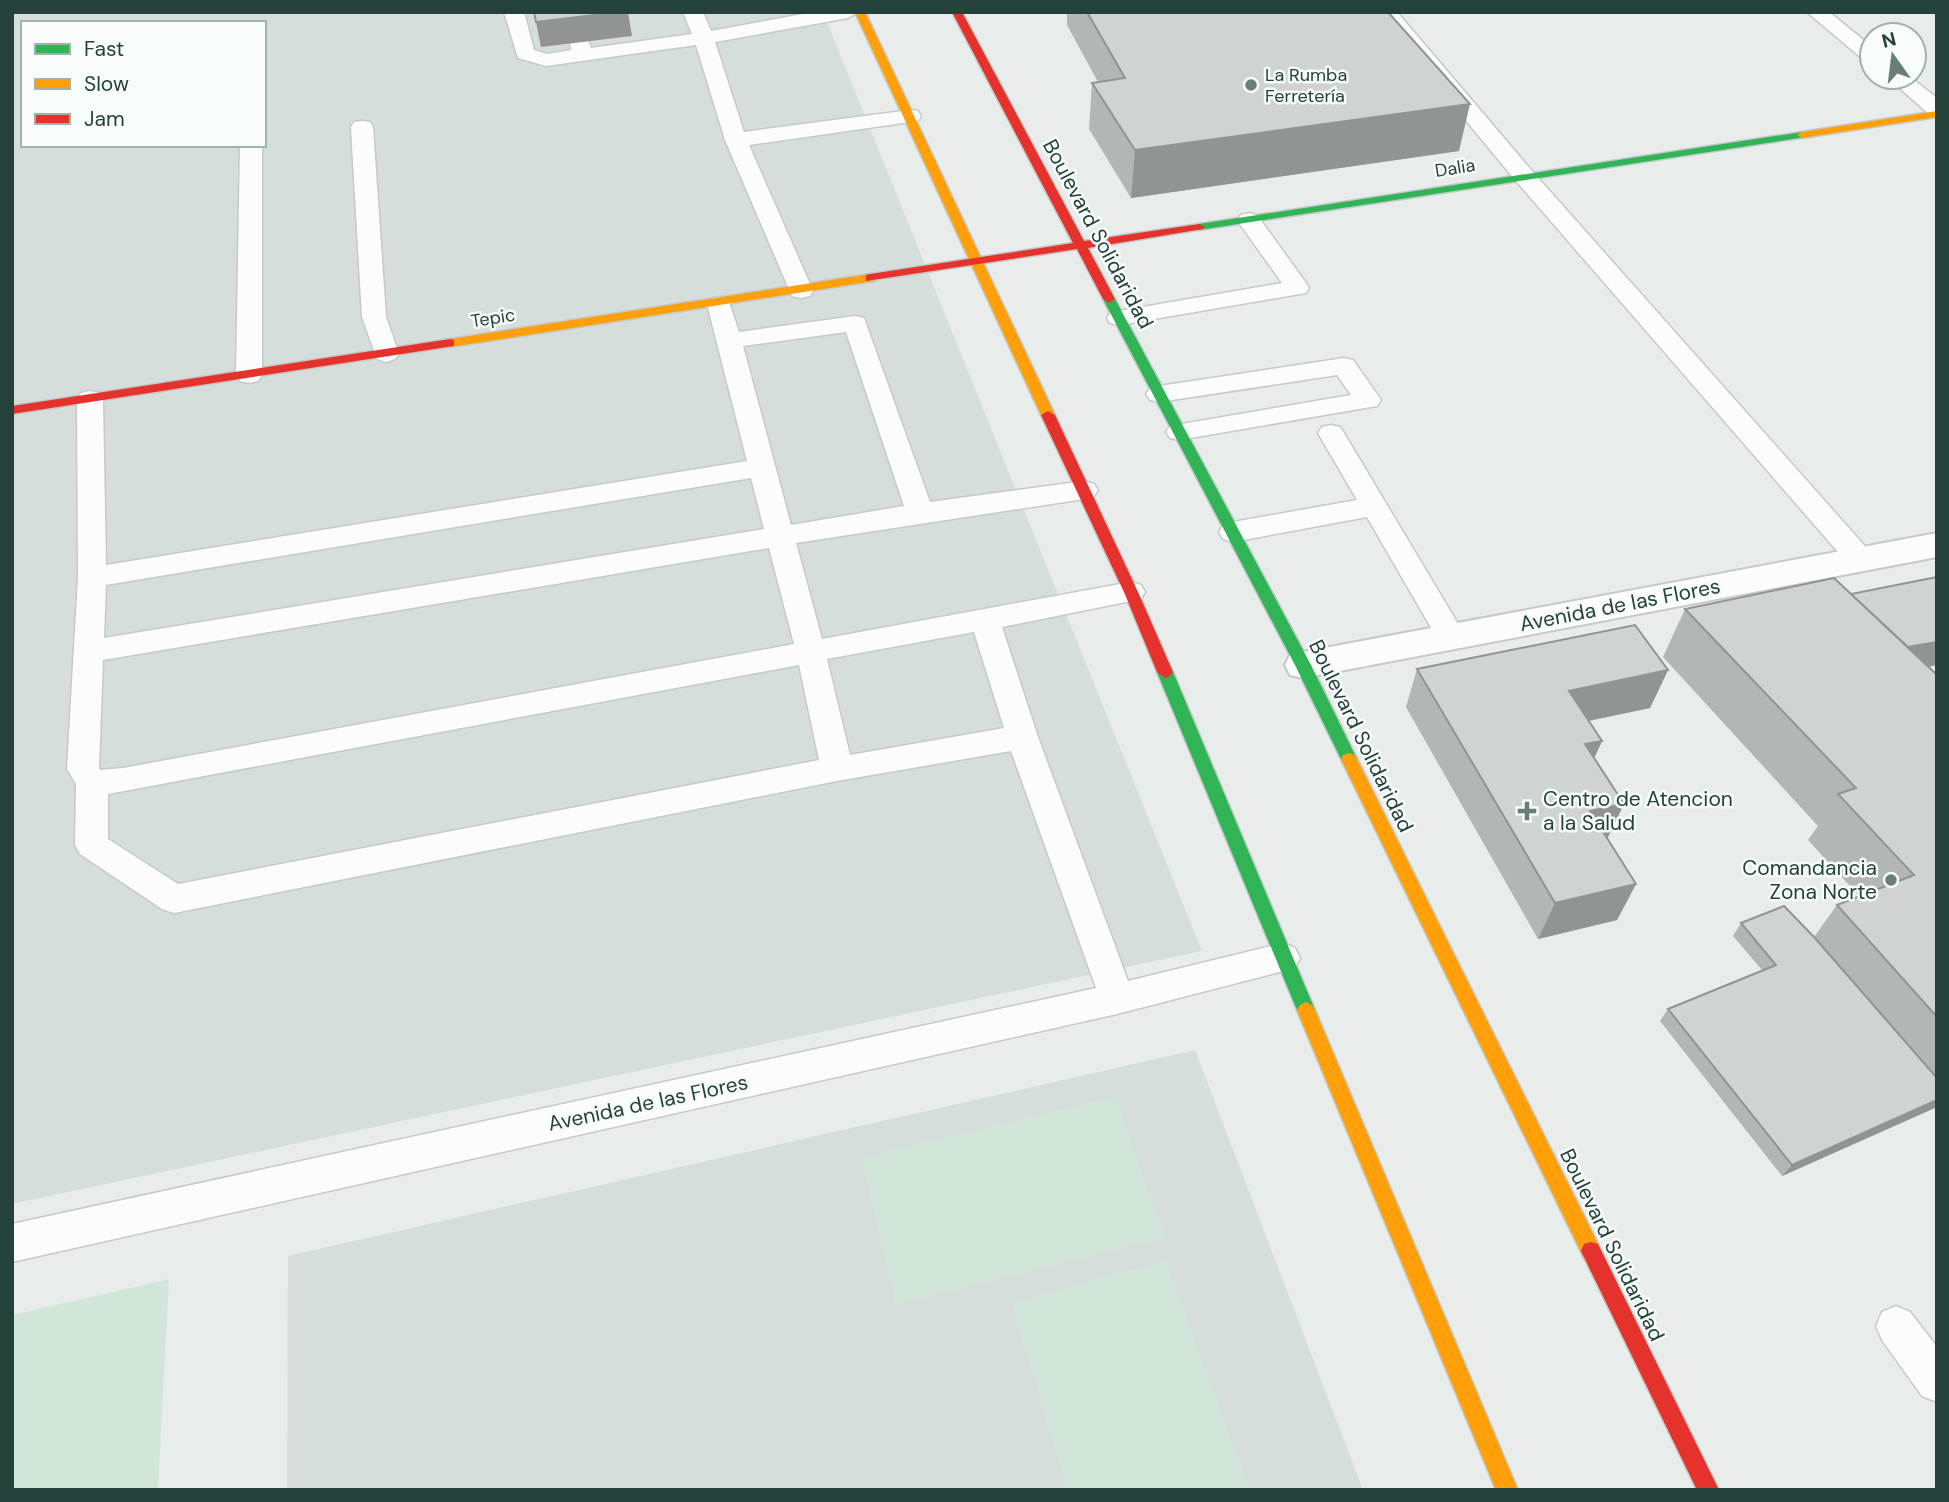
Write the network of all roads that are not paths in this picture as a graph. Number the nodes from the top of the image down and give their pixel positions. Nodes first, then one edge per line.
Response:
1 (514, 12) edge
2 (693, 12) edge
3 (848, 12) edge
4 (860, 12) edge
5 (957, 12) edge
6 (1386, 12) edge
7 (1817, 12) edge
8 (704, 38) junction
9 (1858, 46) edge
10 (1913, 91) edge
11 (1937, 112) edge
12 (910, 116) junction
13 (362, 127) dead end
14 (736, 140) junction
15 (251, 147) edge
16 (1524, 176) junction
17 (1249, 220) junction
18 (1081, 247) junction
19 (979, 263) junction
20 (801, 291) junction
21 (719, 304) junction
22 (1119, 318) junction
23 (729, 341) junction
24 (386, 354) junction
25 (249, 375) junction
26 (1159, 394) junction
27 (90, 399) junction
28 (12, 411) edge
29 (1179, 432) junction
30 (1331, 433) dead end
31 (762, 467) junction
32 (1084, 490) junction
33 (1372, 507) junction
34 (920, 513) junction
35 (1233, 532) junction
36 (778, 537) junction
37 (1937, 545) edge
38 (1861, 560) junction
39 (92, 577) junction
40 (1131, 592) junction
41 (985, 620) junction
42 (1451, 637) junction
43 (90, 651) junction
44 (811, 653) junction
45 (1303, 665) junction
46 (1022, 737) junction
47 (837, 769) junction
48 (92, 783) junction
49 (1283, 958) junction
50 (1116, 999) junction
51 (12, 1243) edge
52 (1896, 1326) dead end
53 (1937, 1381) edge
54 (1507, 1490) edge
55 (1708, 1490) edge

1 - 8 lane
2 - 8 lane
3 - 8 lane
4 - 12 main road
5 - 18 main road, Boulevard Solidaridad
6 - 16 lane
7 - 9 lane
8 - 14 lane
10 - 11 lane
11 - 16 main road, Dalia
12 - 14 lane
12 - 19 main road
13 - 24 lane
14 - 20 lane
15 - 25 lane
16 - 17 main road, Dalia
16 - 38 lane
17 - 18 main road, Dalia
17 - 22 lane
18 - 19 main road, Dalia
18 - 22 main road, Boulevard Solidaridad
19 - 20 main road, Tepic
19 - 32 main road
20 - 21 main road, Tepic
21 - 23 lane
21 - 24 main road, Tepic
22 - 26 main road, Boulevard Solidaridad
23 - 31 lane
23 - 34 lane
24 - 25 main road, Tepic
25 - 27 main road, Tepic
26 - 29 main road, Boulevard Solidaridad
26 - 29 lane
27 - 28 main road, Tepic
27 - 39 lane
29 - 35 main road, Boulevard Solidaridad
30 - 33 lane
31 - 36 lane
31 - 39 lane
32 - 34 lane
32 - 40 main road
33 - 35 lane
33 - 42 lane
34 - 36 lane
35 - 45 main road, Boulevard Solidaridad
36 - 43 lane
36 - 44 lane
37 - 38 street, Avenida de las Flores
38 - 42 street, Avenida de las Flores
39 - 43 lane
40 - 41 lane
40 - 49 main road
41 - 44 lane
41 - 46 lane
42 - 45 street, Avenida de las Flores
43 - 48 lane
44 - 47 lane
44 - 48 lane
45 - 55 main road, Boulevard Solidaridad
46 - 47 lane
46 - 50 lane
47 - 48 lane
49 - 50 lane, Avenida de las Flores
49 - 54 main road
50 - 51 lane, Avenida de las Flores
52 - 53 lane

